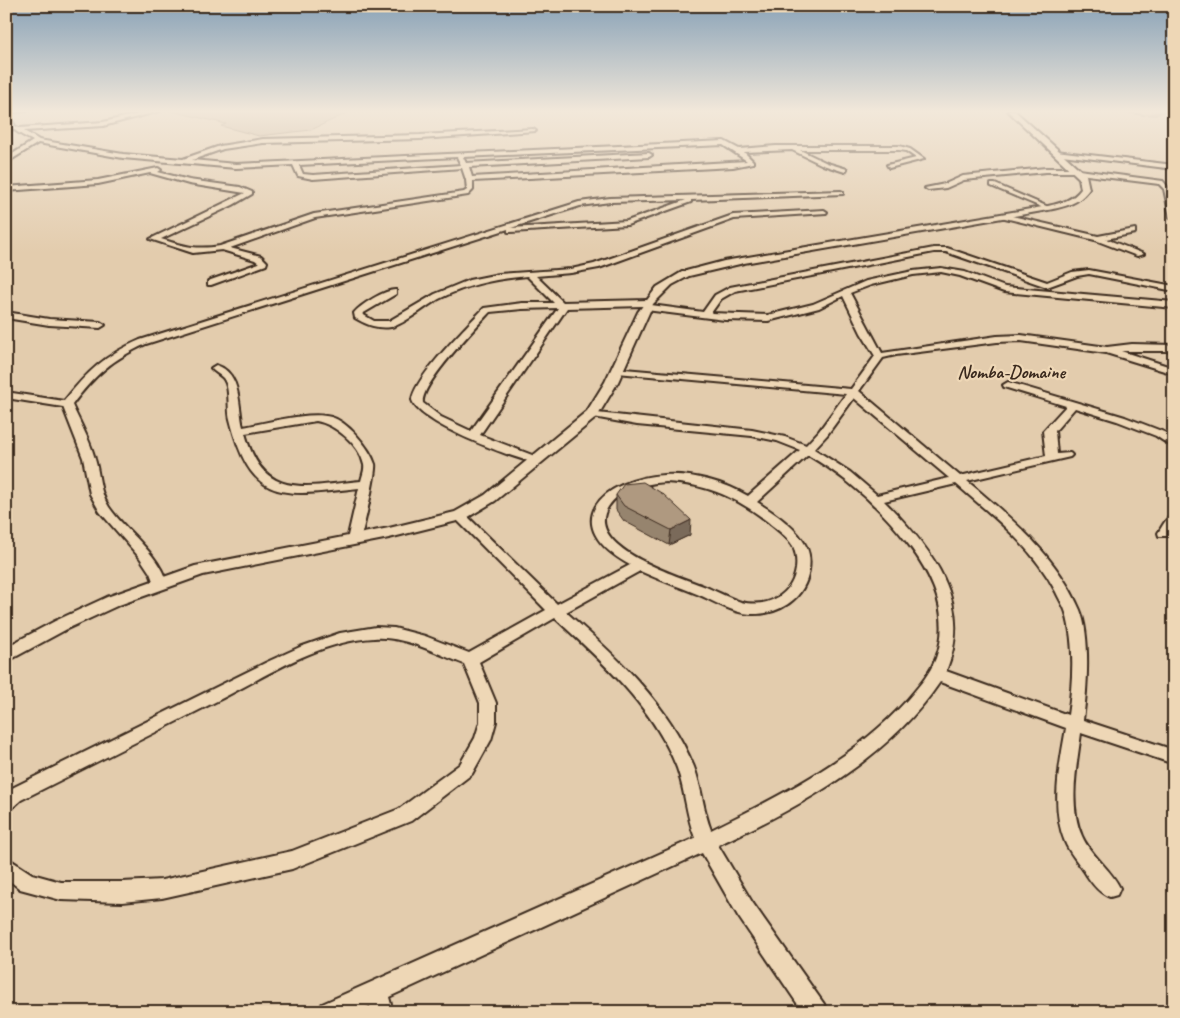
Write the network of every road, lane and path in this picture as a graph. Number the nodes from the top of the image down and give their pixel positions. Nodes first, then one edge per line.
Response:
1 (151, 159) edge
2 (191, 159) edge
3 (414, 159) edge
4 (461, 159) edge
5 (588, 159) edge
6 (748, 159) edge
7 (814, 159) edge
8 (919, 159) edge
9 (1063, 159) edge
10 (1112, 159) edge
11 (182, 162) junction
12 (296, 165) junction
13 (466, 166) junction
14 (889, 166) dead end
15 (1174, 166) edge
16 (845, 170) dead end
17 (1078, 171) junction
18 (152, 172) junction
19 (470, 178) junction
20 (993, 185) dead end
21 (928, 188) dead end
22 (6, 189) edge
23 (841, 192) dead end
24 (696, 197) junction
25 (1048, 208) junction
26 (824, 212) dead end
27 (1003, 216) junction
28 (1174, 217) edge
29 (499, 230) junction
30 (1132, 231) dead end
31 (1097, 238) junction
32 (222, 248) junction
33 (1140, 254) dead end
34 (530, 274) junction
35 (211, 284) dead end
36 (1174, 289) edge
37 (393, 292) dead end
38 (846, 292) junction
39 (562, 305) junction
40 (647, 305) junction
41 (1174, 305) edge
42 (6, 315) edge
43 (705, 315) junction
44 (100, 325) dead end
45 (1174, 348) edge
46 (1107, 350) junction
47 (880, 356) junction
48 (216, 368) dead end
49 (617, 370) junction
50 (1174, 372) edge
51 (1008, 385) dead end
52 (854, 392) junction
53 (6, 395) edge
54 (1073, 404) junction
55 (66, 405) junction
56 (592, 414) junction
57 (238, 431) junction
58 (1160, 434) junction
59 (1174, 434) edge
60 (474, 435) junction
61 (1174, 446) edge
62 (807, 450) junction
63 (1066, 455) dead end
64 (1052, 459) junction
65 (536, 460) junction
66 (958, 480) junction
67 (366, 484) junction
68 (874, 499) junction
69 (748, 502) junction
70 (460, 516) junction
71 (1174, 519) edge
72 (1164, 533) dead end
73 (354, 540) junction
74 (639, 566) junction
75 (160, 583) junction
76 (556, 611) junction
77 (6, 655) edge
78 (470, 660) junction
79 (936, 674) junction
80 (1074, 724) junction
81 (1174, 757) edge
82 (6, 802) edge
83 (706, 842) junction
84 (6, 866) edge
85 (1110, 888) dead end
86 (380, 1002) edge
87 (330, 1012) edge
88 (816, 1012) edge

1 - 11 street
2 - 11 street
3 - 12 street
4 - 13 street
5 - 13 street
6 - 19 street
7 - 16 street
8 - 14 street
9 - 17 street
10 - 15 street
11 - 12 street
11 - 18 street
12 - 13 street
13 - 19 street
17 - 21 street
17 - 25 street
17 - 28 street
18 - 22 street
18 - 32 street
19 - 32 street
20 - 25 street
23 - 24 street
24 - 29 street
24 - 29 street
25 - 27 street
26 - 34 street
27 - 31 street
27 - 40 street
29 - 55 street
30 - 31 street
31 - 33 street
32 - 35 street
34 - 37 street
34 - 39 street
36 - 43 street
38 - 41 street
38 - 43 street
38 - 47 street
39 - 40 street
39 - 60 street
39 - 60 street
40 - 43 street
40 - 49 street
42 - 44 street
45 - 46 street
46 - 47 street
46 - 50 street
47 - 52 street
48 - 57 street
49 - 52 street
49 - 56 street
51 - 54 street
52 - 62 street
52 - 66 street
53 - 55 street
54 - 58 street
54 - 64 street
55 - 75 street
56 - 62 street
56 - 65 street
57 - 67 street
57 - 67 street
58 - 59 street
58 - 61 street
60 - 65 street
62 - 68 street
62 - 69 street
63 - 64 street
64 - 66 street
65 - 70 street
66 - 68 street
66 - 80 street
67 - 73 street
68 - 79 street
69 - 74 street
69 - 74 street
70 - 73 street
70 - 76 street
71 - 72 street
73 - 75 street
74 - 76 street
75 - 77 street
76 - 78 street
76 - 83 street
78 - 82 street
78 - 84 street
79 - 80 street
79 - 83 street
80 - 81 street
80 - 85 street
83 - 86 street
83 - 88 street
86 - 87 street

